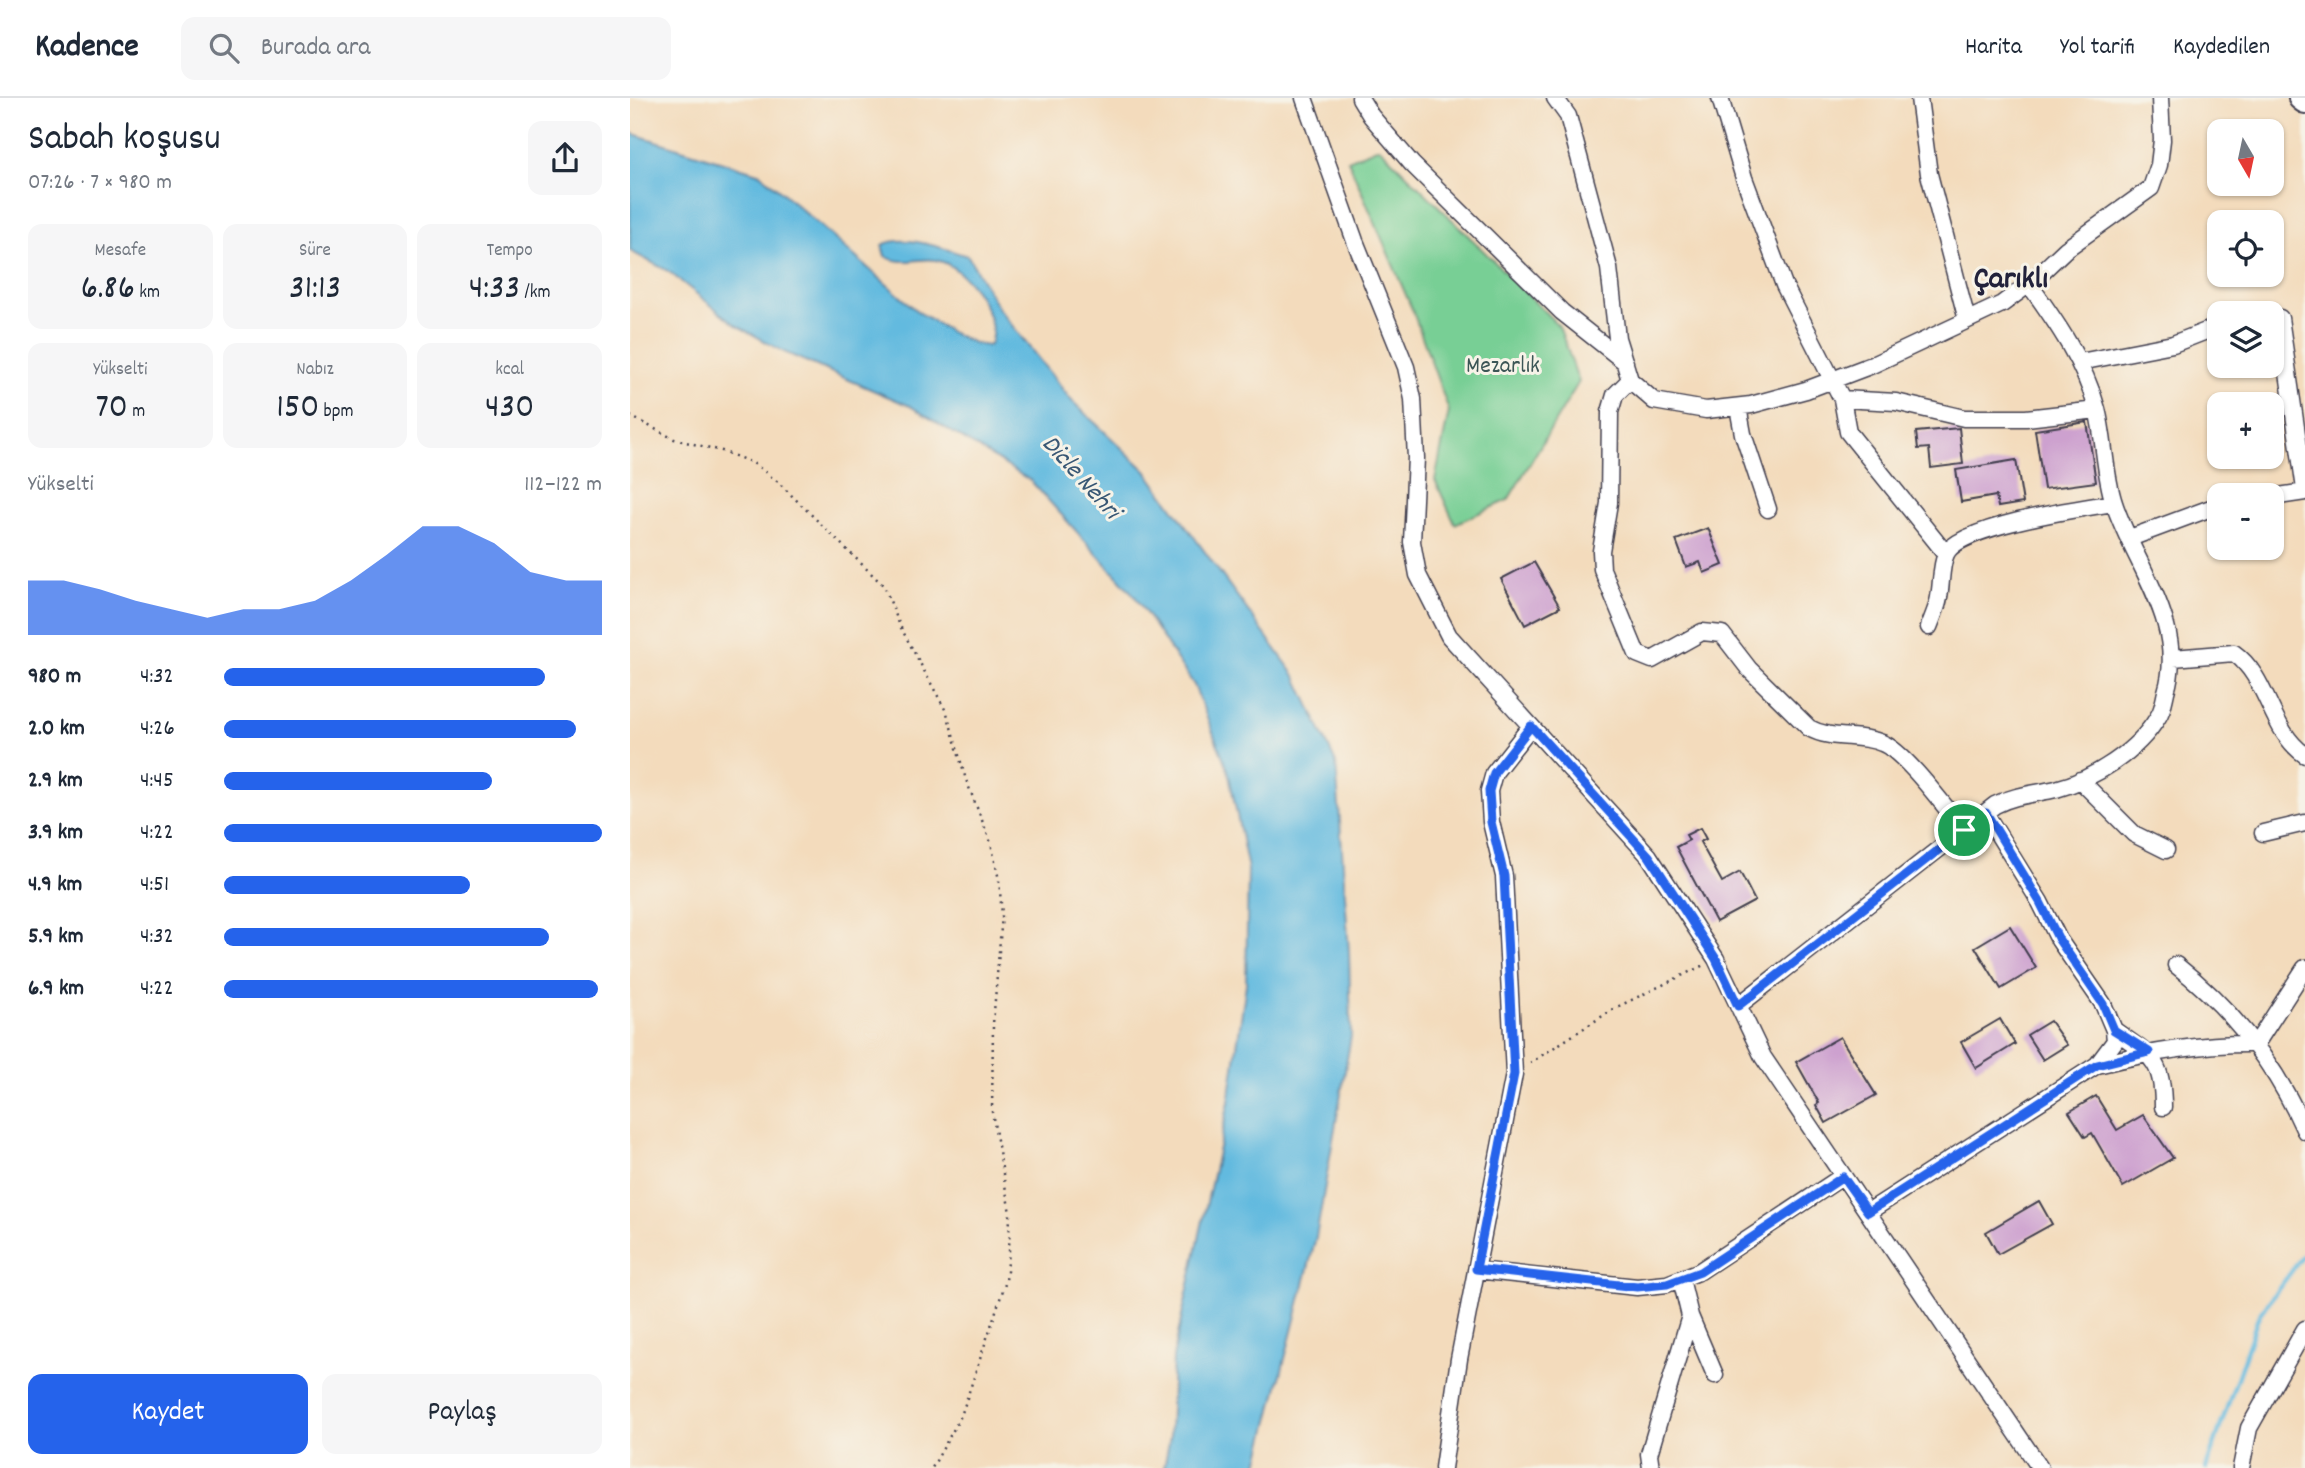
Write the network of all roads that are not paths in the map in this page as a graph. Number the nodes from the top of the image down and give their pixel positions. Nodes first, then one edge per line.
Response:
1 (1304, 98) edge
2 (1360, 98) edge
3 (1555, 98) edge
4 (1720, 98) edge
5 (1919, 98) edge
6 (2160, 98) edge
7 (2029, 284) junction
8 (1967, 320) junction
9 (2207, 331) edge
10 (2284, 345) edge
11 (1625, 362) junction
12 (2080, 362) junction
13 (1630, 380) junction
14 (1832, 380) junction
15 (1842, 400) junction
16 (1738, 407) junction
17 (2097, 410) junction
18 (2305, 490) edge
19 (2284, 495) edge
20 (2113, 503) junction
21 (1768, 509) dead end
22 (2207, 509) edge
23 (2130, 538) junction
24 (1946, 554) junction
25 (1929, 627) dead end
26 (2173, 658) junction
27 (1531, 726) junction
28 (2305, 755) edge
29 (2080, 780) junction
30 (1986, 813) junction
31 (2305, 822) edge
32 (1964, 830) junction
33 (2263, 833) dead end
34 (2166, 850) dead end
35 (2176, 965) dead end
36 (2305, 968) edge
37 (1738, 1006) junction
38 (2114, 1030) junction
39 (2256, 1044) junction
40 (2149, 1052) junction
41 (2097, 1065) junction
42 (2163, 1107) dead end
43 (2305, 1131) edge
44 (1843, 1177) junction
45 (1868, 1212) junction
46 (1476, 1269) junction
47 (1681, 1279) junction
48 (1690, 1317) junction
49 (2305, 1329) edge
50 (1715, 1375) dead end
51 (1443, 1468) edge
52 (1651, 1468) edge
53 (2040, 1468) edge
54 (2241, 1468) edge

1 - 27 street
2 - 11 street
3 - 11 street
4 - 14 street
5 - 8 street
6 - 7 street
7 - 8 street
7 - 12 street
8 - 14 street
9 - 12 street
10 - 18 street
11 - 13 street
12 - 17 street
13 - 16 street
13 - 32 street
14 - 15 street
14 - 16 street
15 - 17 street
15 - 24 street
16 - 21 street
17 - 20 street
18 - 19 street
20 - 23 street
20 - 24 street
22 - 23 street
23 - 26 street
24 - 25 street
26 - 28 street
26 - 29 street
27 - 37 street
27 - 46 street
29 - 30 street
29 - 34 street
30 - 32 street
30 - 38 street
31 - 33 street
32 - 37 street
35 - 39 street
36 - 39 street
37 - 44 street
38 - 40 street
38 - 41 street
39 - 40 street
39 - 43 street
40 - 41 street
40 - 42 street
41 - 45 street
44 - 45 street
44 - 47 street
45 - 53 street
46 - 47 street
46 - 51 street
47 - 48 street
48 - 50 street
48 - 52 street
49 - 54 street

